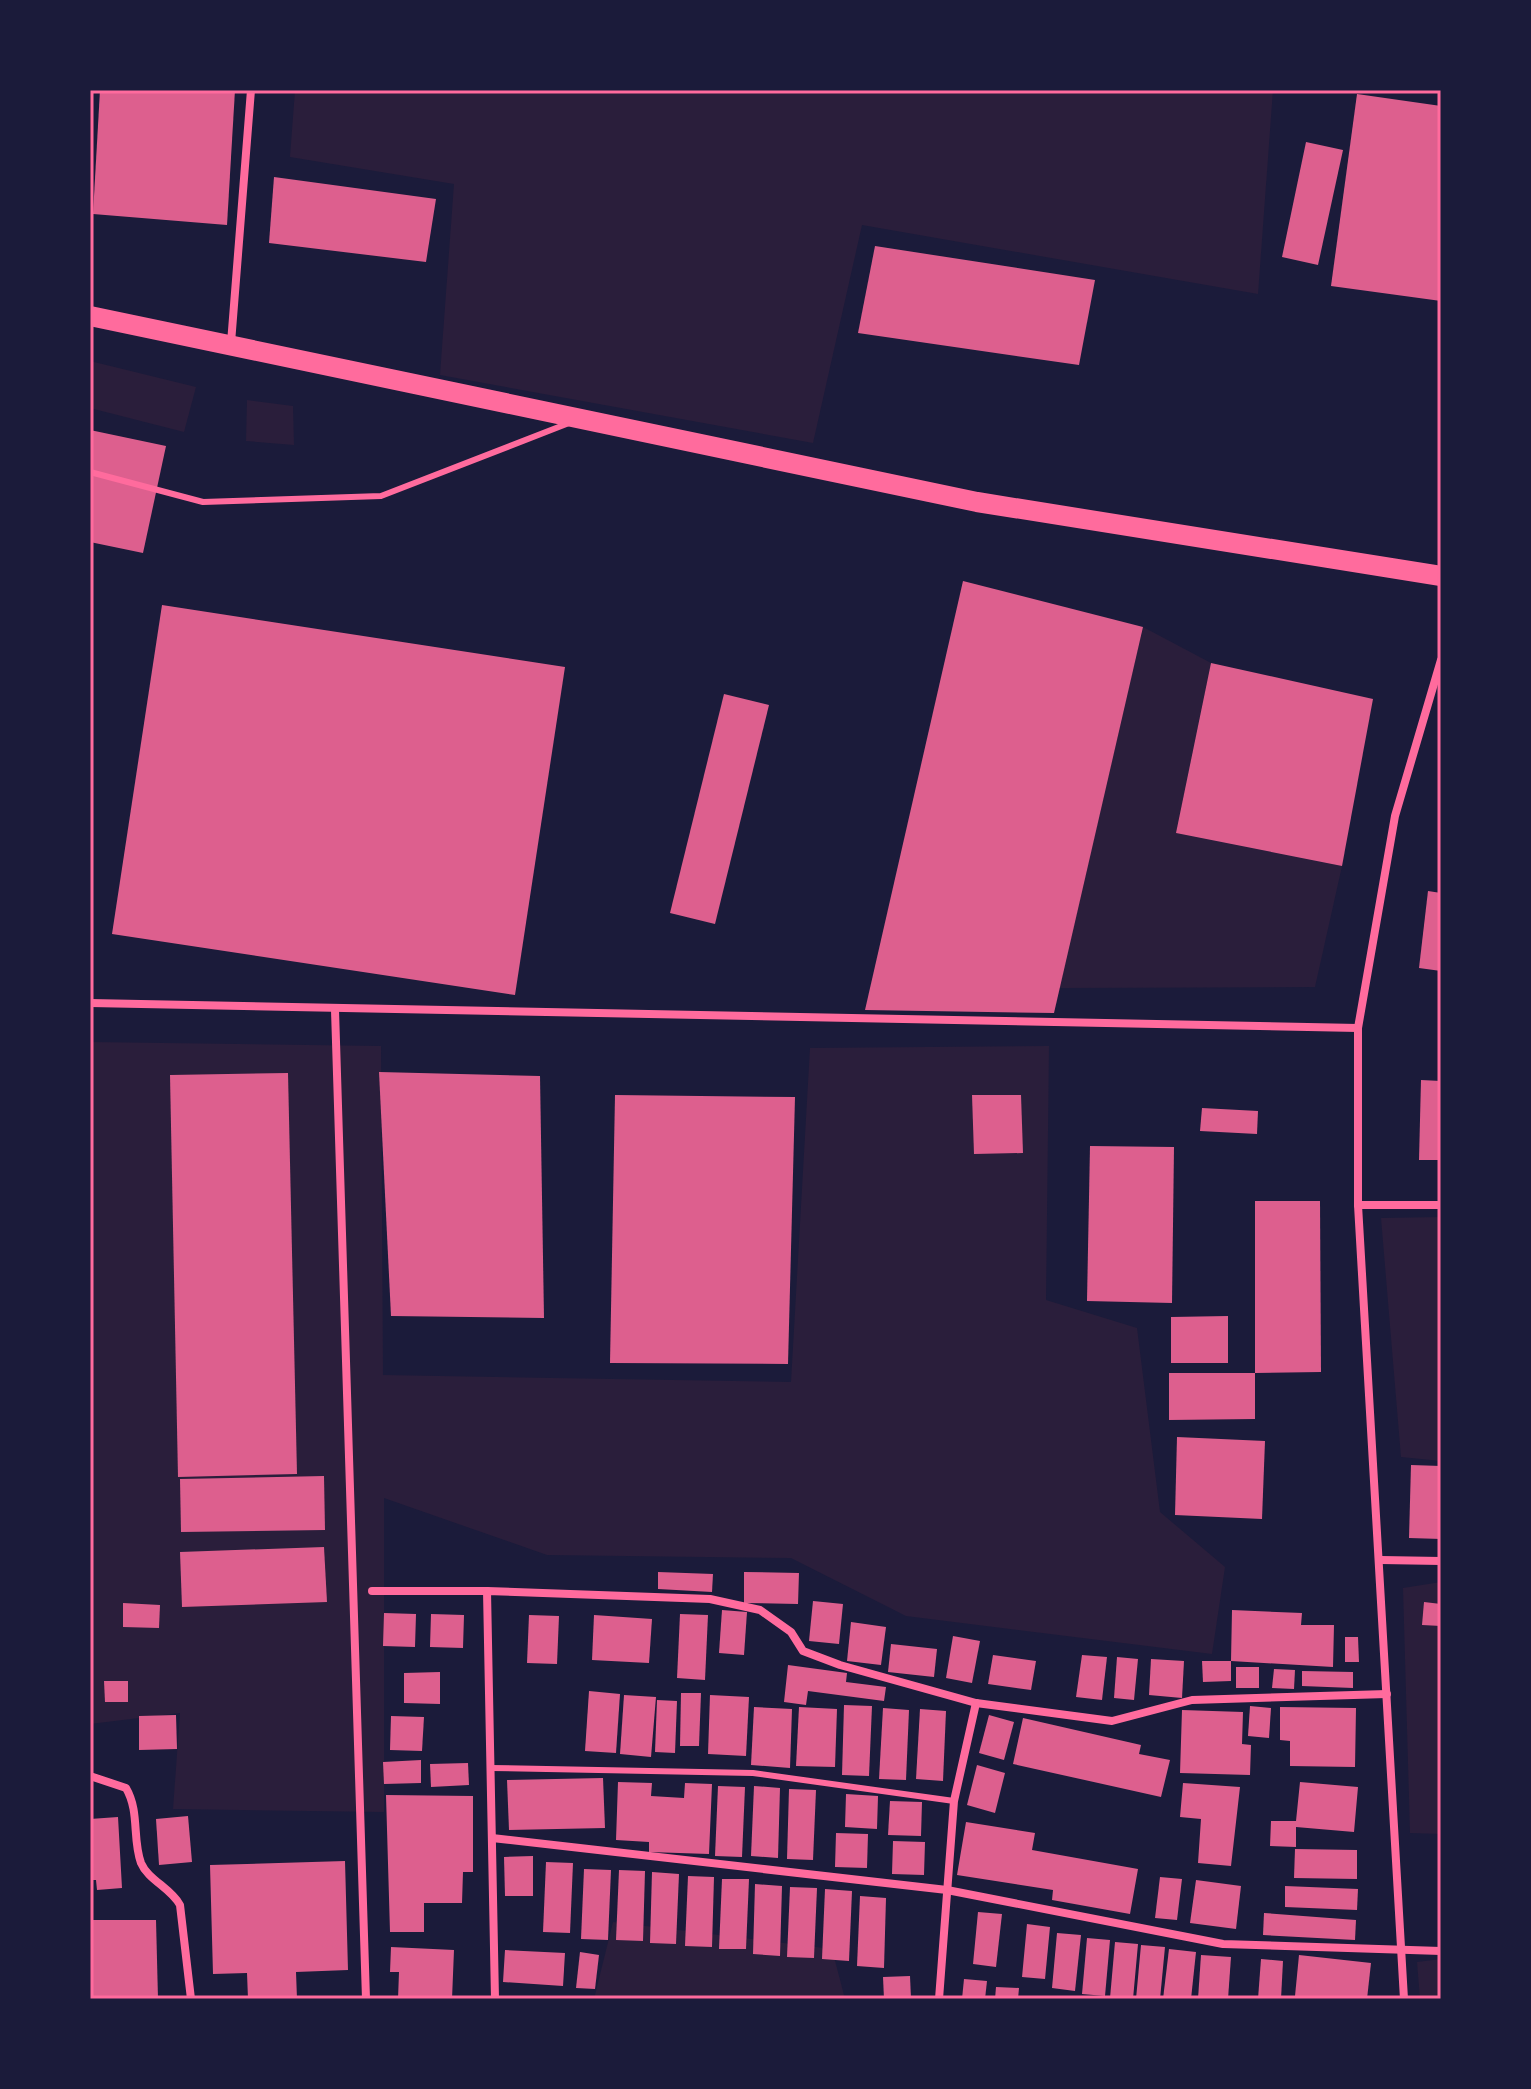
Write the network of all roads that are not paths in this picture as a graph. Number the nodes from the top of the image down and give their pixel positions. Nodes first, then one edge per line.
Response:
1 (251, 90) edge
2 (90, 316) edge
3 (230, 348) junction
4 (577, 420) junction
5 (90, 472) edge
6 (1441, 576) edge
7 (1441, 660) edge
8 (90, 1003) edge
9 (335, 1010) junction
10 (1358, 1028) junction
11 (1358, 1205) junction
12 (1441, 1205) edge
13 (1381, 1560) junction
14 (1441, 1561) edge
15 (372, 1591) dead end
16 (487, 1591) junction
17 (1387, 1694) junction
18 (976, 1703) junction
19 (491, 1768) junction
20 (90, 1776) edge
21 (954, 1801) junction
22 (492, 1838) junction
23 (947, 1890) junction
24 (1402, 1950) junction
25 (1441, 1951) edge
26 (191, 1999) edge
27 (366, 1999) edge
28 (495, 1999) edge
29 (939, 1999) edge
30 (1404, 1999) edge

1 - 3 street
2 - 3 main road
3 - 4 main road
4 - 5 lane
4 - 6 main road
7 - 10 street
8 - 9 street
9 - 10 street
9 - 27 street
10 - 11 street
11 - 12 street
11 - 13 street
13 - 14 street
13 - 17 street
15 - 16 street
16 - 18 street
16 - 19 street
17 - 18 street
17 - 24 street
18 - 21 street
19 - 21 lane
19 - 22 street
20 - 26 street
21 - 23 street
22 - 23 street
22 - 28 street
23 - 24 street
23 - 29 street
24 - 25 street
24 - 30 street

